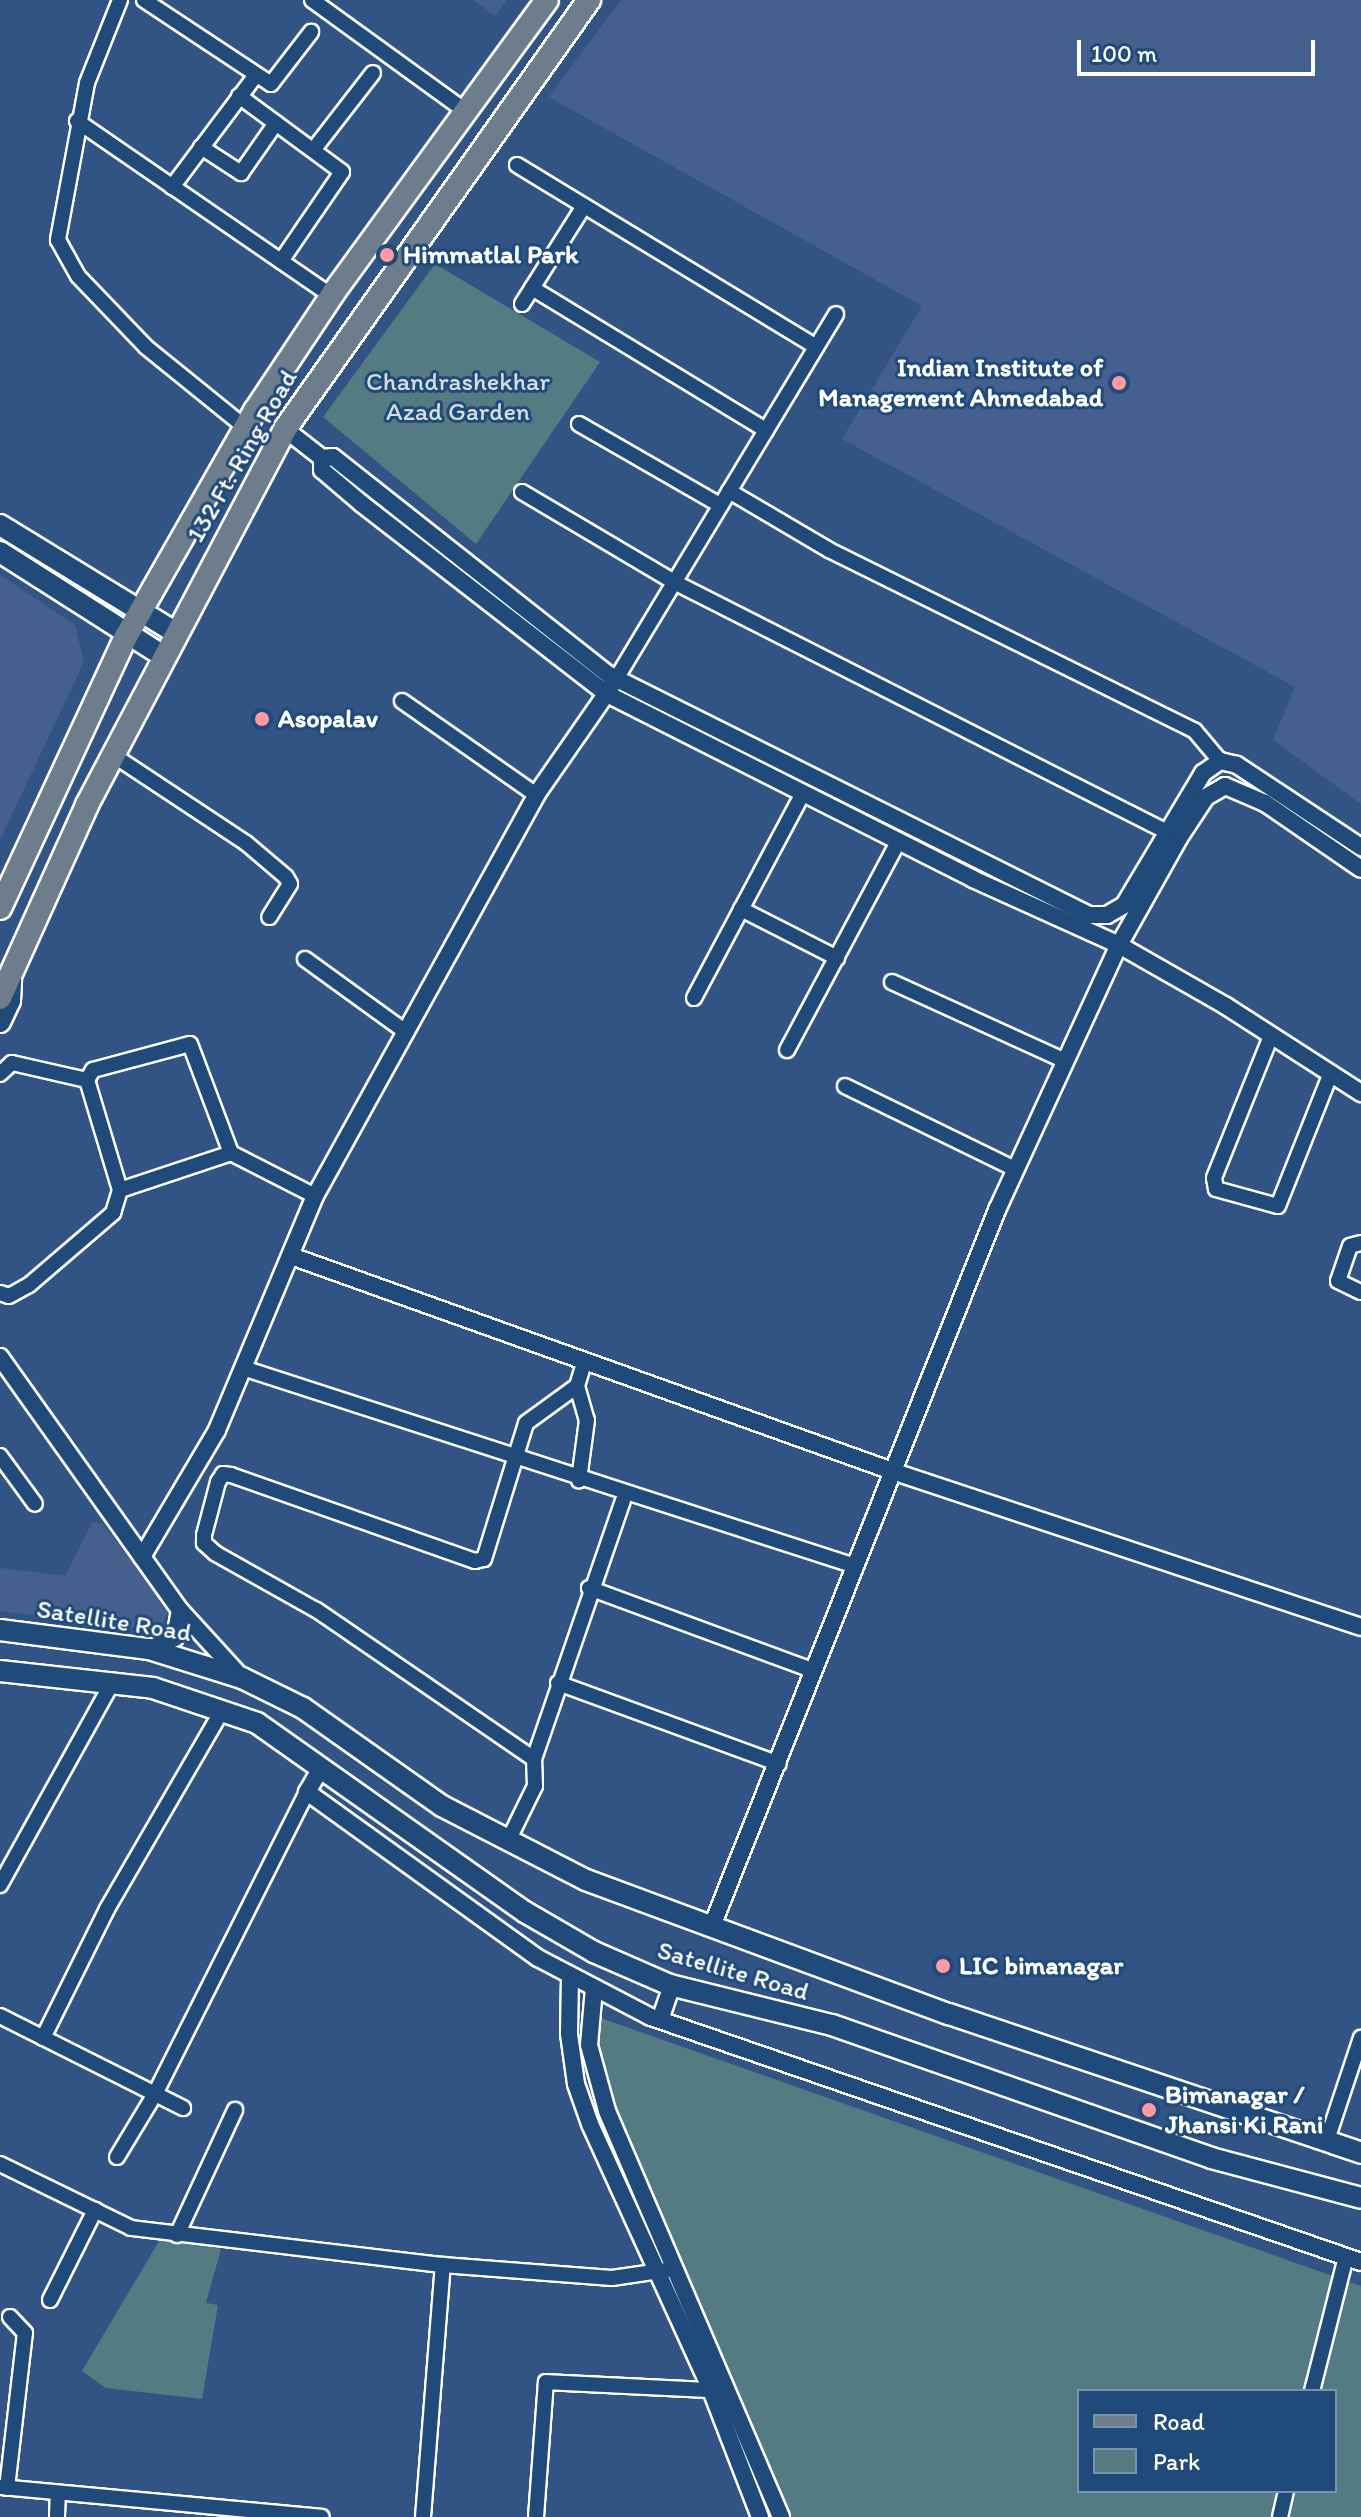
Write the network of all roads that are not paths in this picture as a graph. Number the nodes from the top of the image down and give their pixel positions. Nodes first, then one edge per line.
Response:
1 (120, 0) edge
2 (144, 0) edge
3 (312, 0) edge
4 (547, 0) edge
5 (589, 0) edge
6 (311, 32) dead end
7 (373, 73) dead end
8 (256, 75) junction
9 (239, 96) junction
10 (467, 112) junction
11 (77, 121) junction
12 (276, 123) junction
13 (201, 147) junction
14 (314, 149) junction
15 (517, 165) dead end
16 (172, 187) junction
17 (584, 206) junction
18 (281, 261) junction
19 (532, 288) junction
20 (332, 296) junction
21 (522, 304) dead end
22 (836, 314) dead end
23 (816, 347) junction
24 (579, 424) dead end
25 (246, 428) junction
26 (285, 429) junction
27 (766, 430) junction
28 (322, 458) junction
29 (729, 491) junction
30 (522, 492) dead end
31 (720, 505) junction
32 (0, 525) edge
33 (0, 552) edge
34 (674, 582) junction
35 (139, 613) junction
36 (176, 633) junction
37 (127, 635) junction
38 (163, 656) junction
39 (616, 679) junction
40 (607, 694) junction
41 (402, 701) dead end
42 (113, 755) junction
43 (1220, 761) junction
44 (1225, 786) junction
45 (536, 795) junction
46 (802, 795) junction
47 (1167, 832) junction
48 (898, 842) junction
49 (1361, 847) edge
50 (1361, 869) edge
51 (0, 908) edge
52 (741, 909) junction
53 (1107, 915) junction
54 (269, 917) dead end
55 (1119, 945) junction
56 (837, 958) junction
57 (305, 959) dead end
58 (892, 982) dead end
59 (5, 987) edge
60 (694, 998) dead end
61 (0, 1022) edge
62 (406, 1032) junction
63 (1271, 1036) junction
64 (787, 1050) dead end
65 (1063, 1060) junction
66 (0, 1074) edge
67 (1330, 1075) junction
68 (87, 1080) junction
69 (845, 1086) dead end
70 (1361, 1093) edge
71 (231, 1153) junction
72 (1015, 1169) junction
73 (120, 1190) junction
74 (315, 1196) junction
75 (1361, 1243) edge
76 (291, 1256) junction
77 (1361, 1292) edge
78 (0, 1293) edge
79 (0, 1357) edge
80 (584, 1363) junction
81 (243, 1368) junction
82 (577, 1386) junction
83 (0, 1456) edge
84 (512, 1458) junction
85 (892, 1471) junction
86 (579, 1480) junction
87 (625, 1495) junction
88 (35, 1504) dead end
89 (142, 1557) junction
90 (855, 1566) junction
91 (589, 1588) junction
92 (180, 1610) junction
93 (1361, 1627) edge
94 (0, 1630) edge
95 (149, 1649) junction
96 (0, 1671) edge
97 (814, 1671) junction
98 (242, 1678) junction
99 (112, 1683) junction
100 (558, 1683) junction
101 (223, 1709) junction
102 (534, 1759) junction
103 (779, 1764) junction
104 (321, 1768) junction
105 (307, 1792) junction
106 (508, 1841) junction
107 (0, 1885) edge
108 (712, 1926) junction
109 (570, 1976) junction
110 (672, 1985) junction
111 (594, 1988) junction
112 (0, 2016) edge
113 (660, 2020) junction
114 (43, 2038) junction
115 (1361, 2038) edge
116 (155, 2094) junction
117 (183, 2108) dead end
118 (235, 2110) dead end
119 (1326, 2143) junction
120 (1361, 2153) edge
121 (117, 2157) dead end
122 (0, 2164) edge
123 (1361, 2198) edge
124 (95, 2210) junction
125 (177, 2235) junction
126 (1354, 2260) edge
127 (443, 2265) junction
128 (674, 2269) junction
129 (654, 2273) junction
130 (50, 2300) dead end
131 (10, 2317) dead end
132 (1313, 2389) edge
133 (711, 2390) junction
134 (3, 2488) edge
135 (58, 2493) junction
136 (1286, 2493) edge
137 (57, 2517) edge
138 (322, 2517) edge
139 (423, 2517) edge
140 (536, 2517) edge
141 (760, 2517) edge
142 (781, 2517) edge
143 (1280, 2517) edge

1 - 11 street
2 - 8 street
3 - 10 street
4 - 10 main road, 132 Ft. Ring Road
5 - 26 main road, 132 Ft. Ring Road
6 - 8 street
7 - 14 street
8 - 9 street
9 - 12 street
9 - 13 street
10 - 20 main road, 132 Ft. Ring Road
11 - 16 street
11 - 25 street
12 - 13 street
12 - 14 street
13 - 16 street
14 - 18 street
15 - 17 street
16 - 18 street
17 - 19 street
17 - 23 street
18 - 20 street
19 - 21 street
19 - 27 street
20 - 25 main road, 132 Ft. Ring Road
22 - 23 street
23 - 27 street
24 - 31 street
25 - 35 main road, 132 Ft. Ring Road
26 - 28 street
26 - 36 main road, 132 Ft. Ring Road
27 - 29 street
28 - 39 street
28 - 40 street
29 - 31 street
29 - 43 street
30 - 34 street
31 - 34 street
32 - 35 main road
33 - 37 main road
34 - 39 street
34 - 47 street
35 - 36 main road
35 - 37 main road, 132 Ft. Ring Road
36 - 38 main road, 132 Ft. Ring Road
37 - 38 main road
37 - 51 main road
38 - 42 main road
39 - 40 street
39 - 53 street
40 - 45 street
40 - 46 street
41 - 45 street
42 - 54 street
42 - 59 main road
43 - 44 street
43 - 47 street
43 - 49 street
44 - 50 street
44 - 55 street
45 - 62 street
46 - 48 street
46 - 52 street
47 - 53 street
48 - 55 street
48 - 56 street
52 - 56 street
52 - 60 street
53 - 55 street
55 - 63 street
55 - 65 street
56 - 64 street
57 - 62 street
58 - 65 street
59 - 61 main road
62 - 74 street
63 - 67 street
63 - 67 street
65 - 72 street
66 - 68 street
67 - 70 street
68 - 71 street
68 - 73 street
69 - 72 street
71 - 73 street
71 - 74 street
72 - 85 street
73 - 78 street
74 - 76 street
75 - 77 street
76 - 80 street
76 - 81 street
79 - 89 street
80 - 82 street
80 - 85 street
81 - 84 street
81 - 89 street
82 - 84 street
82 - 86 street
83 - 88 street
84 - 86 street
84 - 102 street
85 - 90 street
85 - 93 street
86 - 87 street
87 - 90 street
87 - 91 street
89 - 92 street
90 - 97 street
91 - 97 street
91 - 100 street
92 - 95 street
92 - 98 street
94 - 95 main road, Satellite Road
95 - 98 main road, Satellite Road
96 - 99 main road, Satellite Road
97 - 103 street
98 - 106 main road, Satellite Road
99 - 101 main road, Satellite Road
99 - 107 street
100 - 102 street
100 - 103 street
101 - 104 main road, Satellite Road
101 - 114 street
102 - 106 street
103 - 108 street
104 - 105 street
104 - 110 main road, Satellite Road
105 - 109 street
105 - 116 street
106 - 108 main road, Satellite Road
108 - 119 main road, Satellite Road
109 - 111 street
109 - 129 street
110 - 113 street
110 - 123 main road, Satellite Road
111 - 113 street
111 - 128 street
112 - 114 street
113 - 126 street
114 - 116 street
115 - 119 street
116 - 117 street
116 - 121 street
118 - 125 street
119 - 120 main road, Satellite Road
122 - 124 street
124 - 125 street
124 - 130 street
125 - 127 street
126 - 132 street
127 - 129 street
127 - 139 street
128 - 129 street
128 - 142 street
129 - 133 street
131 - 134 street
133 - 140 street
133 - 141 street
134 - 135 street
135 - 137 street
135 - 138 street
136 - 143 street

